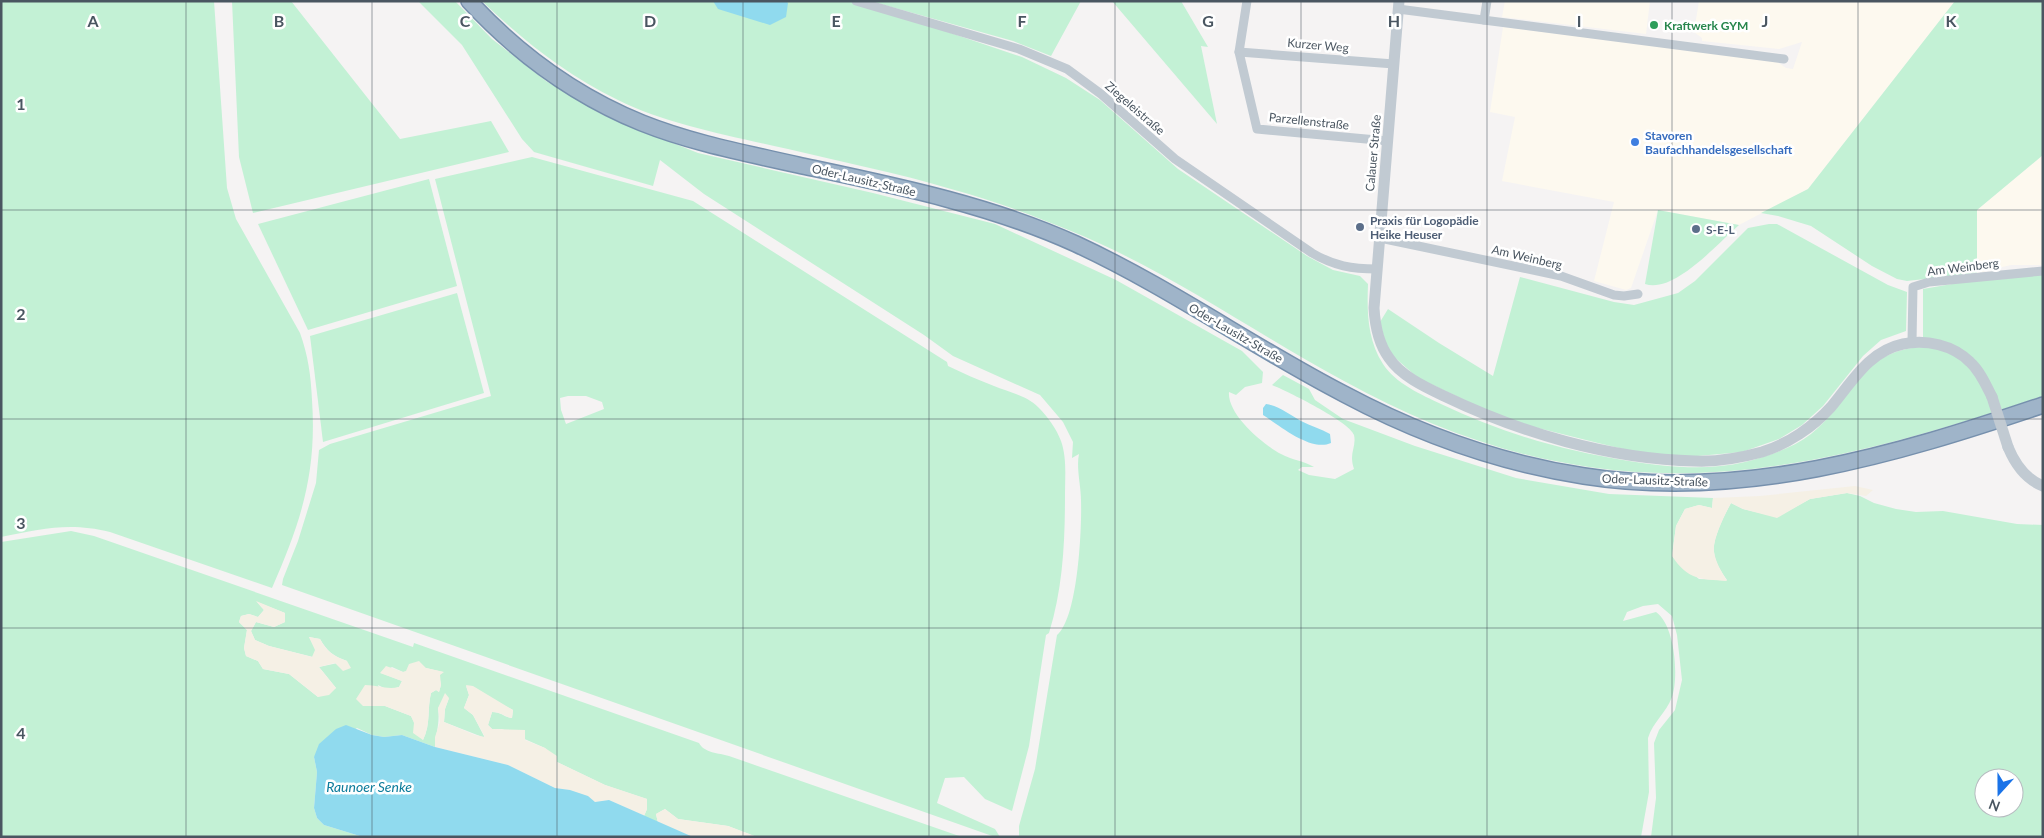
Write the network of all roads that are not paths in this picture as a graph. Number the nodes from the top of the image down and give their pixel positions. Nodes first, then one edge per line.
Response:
1 (469, 1) edge
2 (856, 1) edge
3 (1247, 1) edge
4 (1487, 1) edge
5 (1398, 5) edge
6 (1484, 20) junction
7 (1239, 52) junction
8 (1784, 59) dead end
9 (1394, 64) junction
10 (1388, 141) junction
11 (1380, 238) junction
12 (1377, 269) junction
13 (2043, 271) edge
14 (1638, 294) dead end
15 (1912, 342) junction
16 (2043, 405) edge
17 (2043, 486) edge

1 - 16 highway, Oder-Lausitz-Straße
2 - 12 street, Ziegeleistraße
3 - 7 street
4 - 6 street
5 - 6 street
5 - 9 street, Calauer Straße
6 - 8 street
7 - 9 street, Kurzer Weg
7 - 10 street, Parzellenstraße
9 - 10 street, Calauer Straße
10 - 11 street, Calauer Straße
11 - 12 street, Calauer Straße
11 - 14 street, Am Weinberg
12 - 15 street, Calauer Straße
13 - 15 street, Am Weinberg
15 - 17 street, bridge

